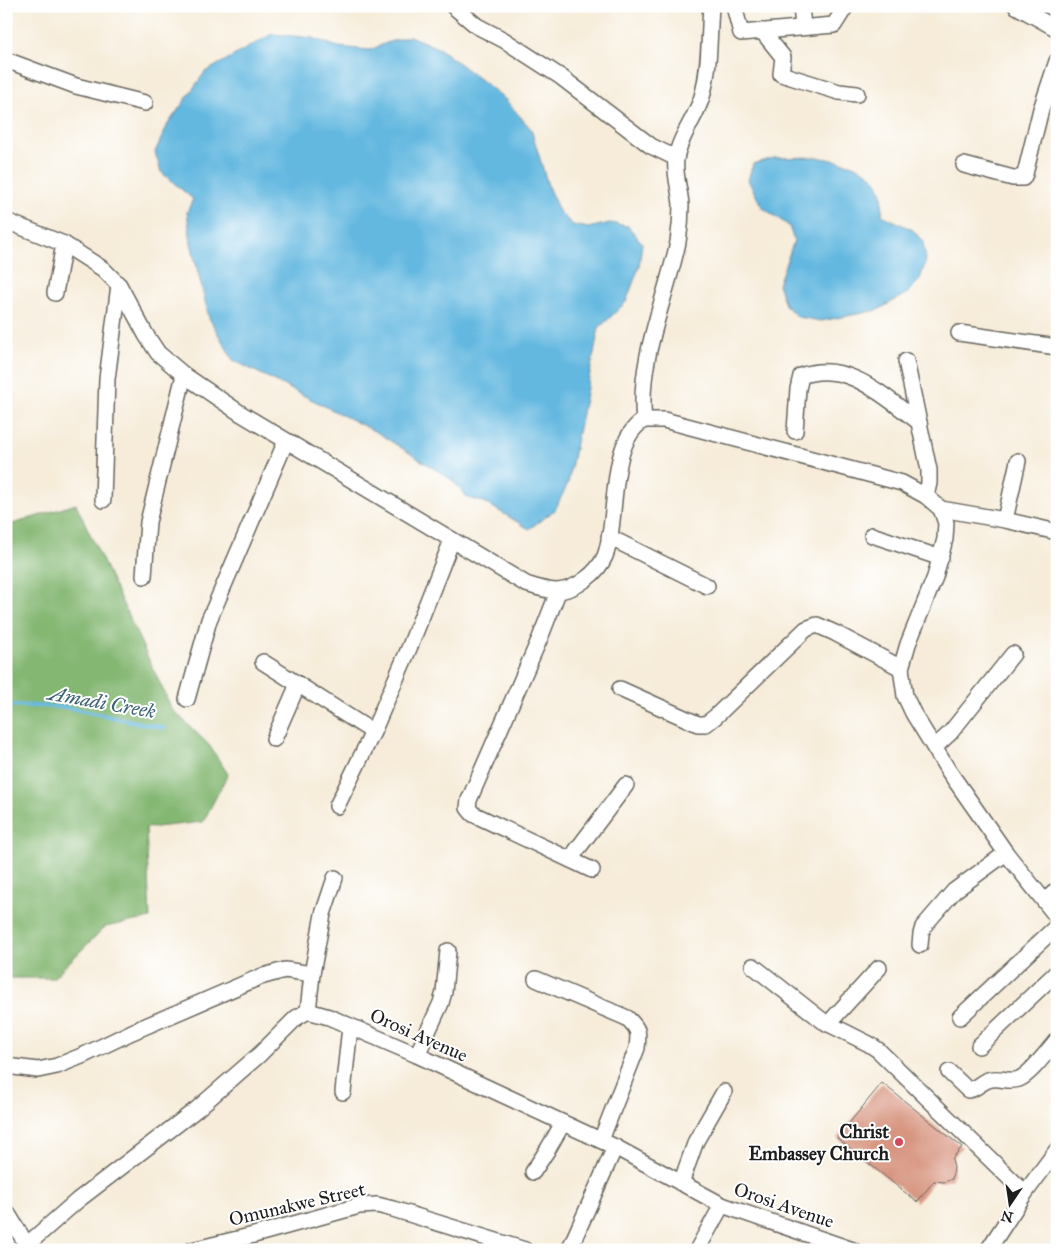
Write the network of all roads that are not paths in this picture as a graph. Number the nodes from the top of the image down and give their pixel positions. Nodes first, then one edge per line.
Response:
1 (453, 6) edge
2 (711, 6) edge
3 (734, 6) edge
4 (801, 6) edge
5 (846, 6) edge
6 (1016, 6) edge
7 (803, 27) junction
8 (1057, 29) edge
9 (762, 31) junction
10 (6, 60) edge
11 (1057, 61) edge
12 (857, 94) dead end
13 (145, 103) dead end
14 (676, 158) junction
15 (964, 165) dead end
16 (6, 221) edge
17 (64, 244) junction
18 (119, 285) junction
19 (55, 293) dead end
20 (959, 333) dead end
21 (1057, 347) edge
22 (906, 361) dead end
23 (184, 376) junction
24 (644, 420) junction
25 (919, 422) junction
26 (795, 431) dead end
27 (286, 441) junction
28 (1018, 461) dead end
29 (926, 496) junction
30 (103, 500) dead end
31 (942, 509) junction
32 (1005, 520) junction
33 (1057, 532) edge
34 (872, 535) dead end
35 (609, 537) junction
36 (452, 540) junction
37 (941, 558) junction
38 (144, 576) dead end
39 (707, 586) dead end
40 (558, 592) junction
41 (1013, 654) dead end
42 (263, 662) dead end
43 (901, 668) junction
44 (298, 684) junction
45 (620, 689) dead end
46 (187, 699) dead end
47 (373, 732) junction
48 (274, 739) dead end
49 (935, 748) junction
50 (626, 785) dead end
51 (337, 806) dead end
52 (1006, 853) junction
53 (571, 860) junction
54 (592, 870) dead end
55 (336, 878) dead end
56 (1057, 890) edge
57 (1045, 901) junction
58 (1057, 917) edge
59 (1057, 926) edge
60 (920, 945) dead end
61 (448, 951) dead end
62 (753, 966) dead end
63 (879, 968) dead end
64 (1057, 972) edge
65 (312, 974) junction
66 (536, 979) dead end
67 (308, 1011) junction
68 (960, 1017) dead end
69 (828, 1024) junction
70 (350, 1027) junction
71 (1057, 1040) edge
72 (979, 1046) dead end
73 (417, 1055) junction
74 (6, 1066) edge
75 (949, 1072) dead end
76 (343, 1092) dead end
77 (724, 1092) dead end
78 (563, 1123) junction
79 (600, 1140) junction
80 (615, 1147) junction
81 (1057, 1150) edge
82 (533, 1172) dead end
83 (681, 1183) junction
84 (1025, 1193) junction
85 (722, 1205) junction
86 (6, 1211) edge
87 (24, 1247) edge
88 (209, 1247) edge
89 (192, 1250) edge
90 (525, 1250) edge
91 (569, 1250) edge
92 (697, 1250) edge
93 (853, 1250) edge
94 (988, 1250) edge

1 - 14 street
2 - 14 street
3 - 9 street
4 - 7 street
5 - 7 street
6 - 8 street
7 - 9 street
9 - 12 street
10 - 13 street
11 - 15 street
14 - 24 street
16 - 17 street
17 - 18 street
17 - 19 street
18 - 23 street
18 - 30 street
20 - 21 street
22 - 25 street
23 - 27 street
23 - 38 street
24 - 29 street
24 - 35 street
25 - 26 street
25 - 29 street
27 - 36 street
27 - 46 street
28 - 32 street
29 - 31 street
31 - 32 street
31 - 37 street
32 - 33 street
34 - 37 street
35 - 39 street
35 - 40 street
36 - 40 street
36 - 47 street
37 - 43 street
40 - 53 street
41 - 49 street
42 - 44 street
43 - 45 street
43 - 49 street
44 - 47 street
44 - 48 street
47 - 51 street
49 - 52 street
50 - 53 street
52 - 57 street
52 - 60 street
53 - 54 street
55 - 65 street
56 - 57 street
57 - 58 street
59 - 68 street
61 - 73 street
62 - 69 street
63 - 69 street
64 - 72 street
65 - 67 street
65 - 74 street
66 - 79 street
67 - 70 street, Orosi Avenue
67 - 87 street
69 - 84 street
70 - 73 street, Orosi Avenue
70 - 76 street
71 - 75 street
73 - 78 street, Orosi Avenue
77 - 83 street
78 - 79 street, Orosi Avenue
78 - 82 street
79 - 80 street, Orosi Avenue
80 - 83 street, Orosi Avenue
80 - 91 street
81 - 84 street
83 - 85 street, Orosi Avenue
84 - 94 street
85 - 92 street
85 - 93 street, Orosi Avenue
86 - 87 street
88 - 89 street, Omunakwe Street
88 - 90 street, Omunakwe Street

